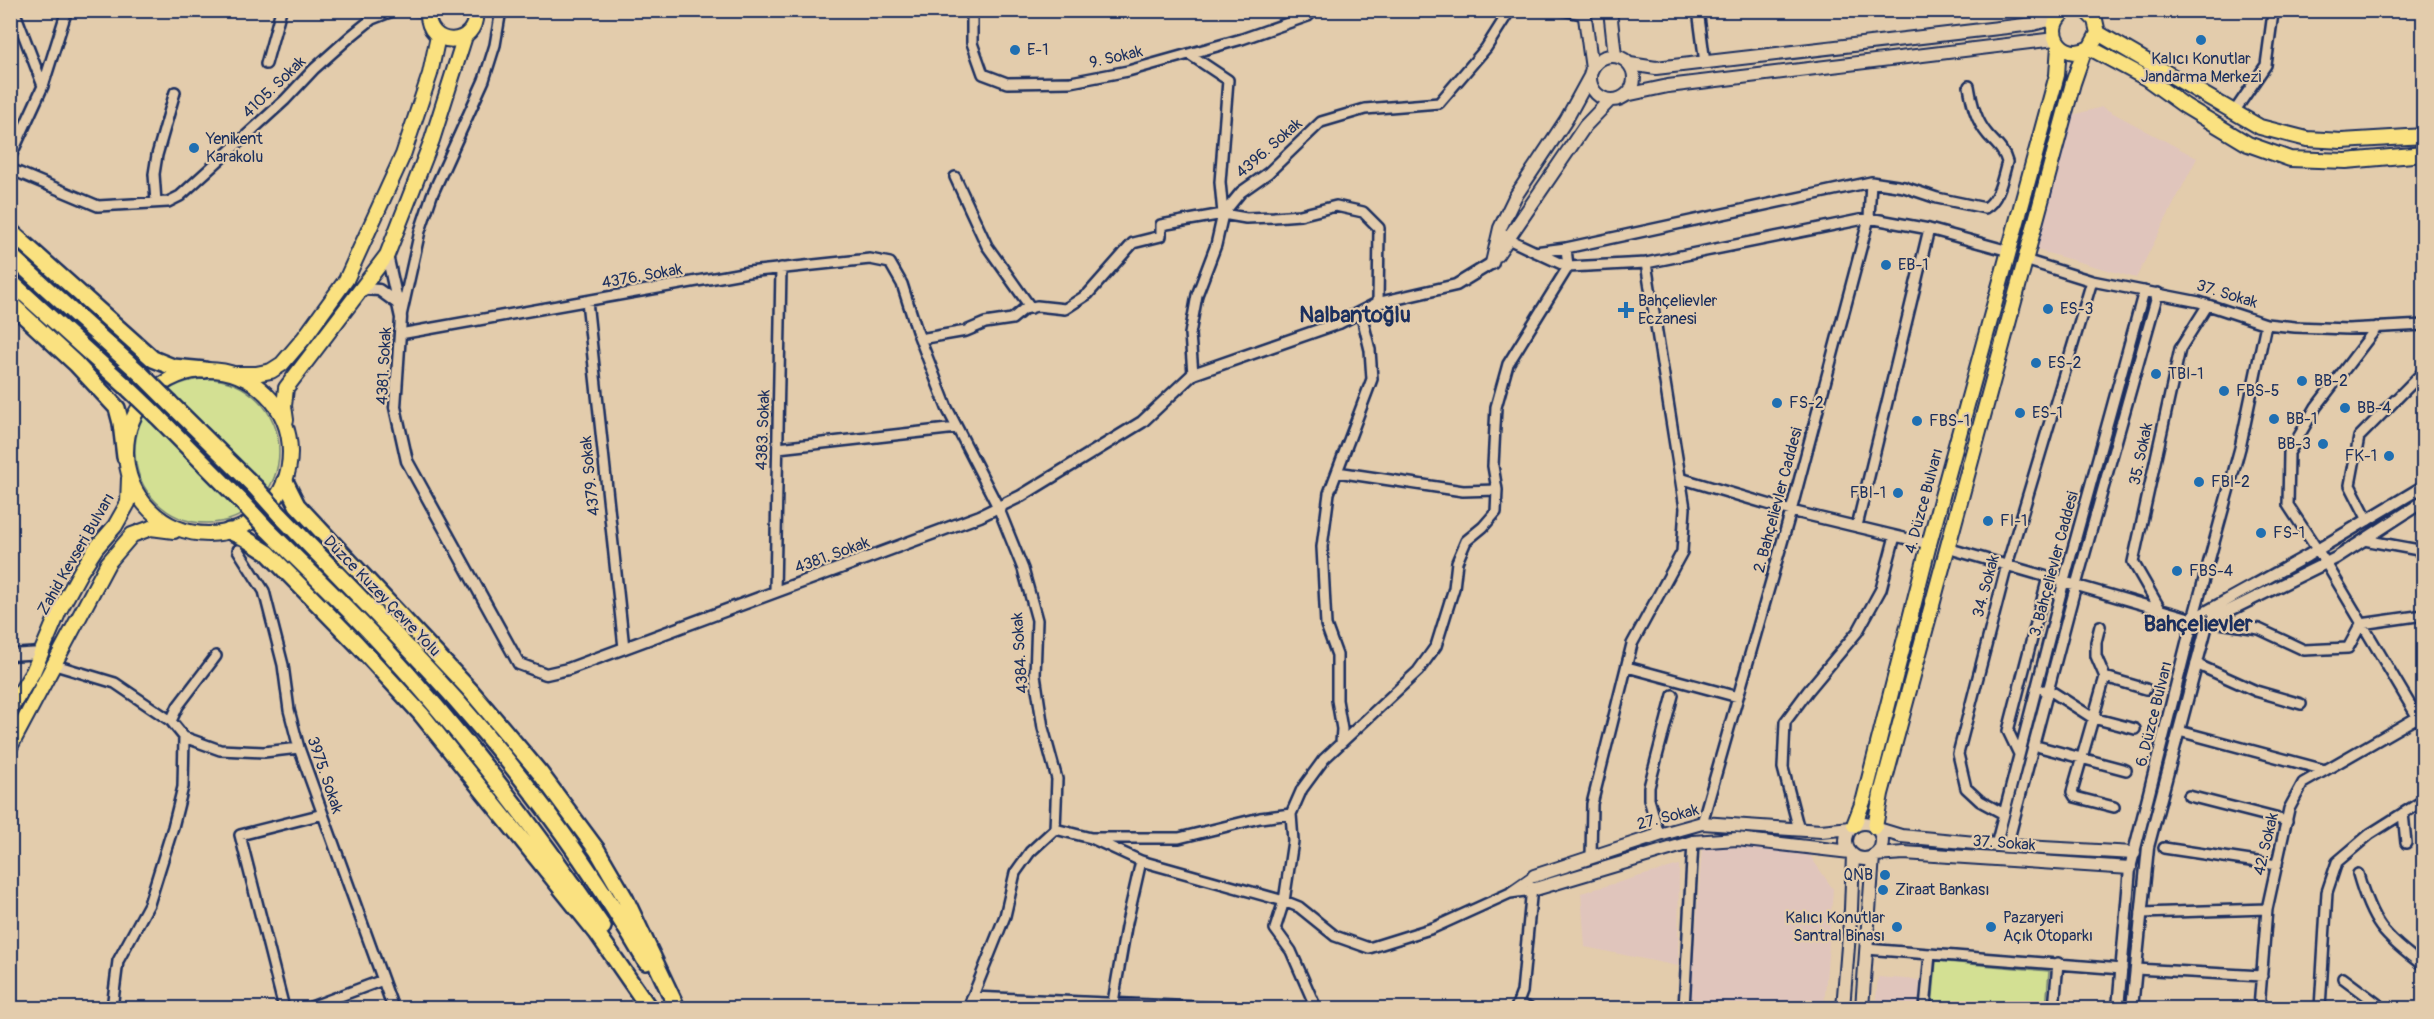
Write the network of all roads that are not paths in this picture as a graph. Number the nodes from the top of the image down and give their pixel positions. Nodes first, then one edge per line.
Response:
1 (14, 10) edge
2 (66, 10) edge
3 (281, 10) edge
4 (395, 10) edge
5 (410, 10) edge
6 (501, 10) edge
7 (972, 10) edge
8 (1314, 10) edge
9 (1510, 10) edge
10 (1563, 10) edge
11 (1610, 10) edge
12 (1698, 10) edge
13 (2270, 10) edge
14 (428, 11) edge
15 (2086, 11) edge
16 (478, 12) edge
17 (1584, 13) edge
18 (2061, 13) edge
19 (2098, 33) junction
20 (438, 36) junction
21 (465, 36) junction
22 (2057, 42) junction
23 (2087, 49) junction
24 (1189, 54) junction
25 (1614, 56) junction
26 (1705, 63) junction
27 (266, 64) dead end
28 (1630, 64) junction
29 (1591, 72) junction
30 (43, 86) junction
31 (1969, 86) dead end
32 (176, 92) dead end
33 (1626, 95) junction
34 (1610, 100) junction
35 (2234, 112) junction
36 (2424, 136) edge
37 (2424, 154) edge
38 (10, 158) edge
39 (10, 169) edge
40 (955, 177) dead end
41 (1871, 182) junction
42 (156, 202) junction
43 (1223, 214) junction
44 (1869, 218) junction
45 (1500, 228) junction
46 (1929, 229) junction
47 (10, 231) edge
48 (1508, 239) junction
49 (1566, 248) junction
50 (2009, 251) junction
51 (1535, 252) junction
52 (10, 255) edge
53 (387, 255) junction
54 (2025, 260) junction
55 (890, 263) joint
56 (1492, 263) junction
57 (1646, 263) junction
58 (1568, 267) junction
59 (781, 268) junction
60 (10, 280) edge
61 (2092, 281) junction
62 (362, 289) junction
63 (2144, 291) junction
64 (2158, 293) junction
65 (586, 301) junction
66 (10, 303) edge
67 (396, 303) junction
68 (1378, 303) junction
69 (2207, 306) junction
70 (1030, 308) junction
71 (1361, 313) junction
72 (401, 318) junction
73 (2266, 324) junction
74 (2424, 325) edge
75 (2377, 327) junction
76 (400, 334) junction
77 (920, 339) junction
78 (205, 370) junction
79 (2424, 371) edge
80 (233, 374) junction
81 (1193, 374) junction
82 (957, 428) junction
83 (288, 431) junction
84 (778, 448) junction
85 (125, 457) junction
86 (1337, 472) junction
87 (129, 476) junction
88 (1680, 478) junction
89 (285, 481) junction
90 (2424, 486) edge
91 (1497, 490) junction
92 (2424, 501) edge
93 (998, 507) junction
94 (1791, 511) junction
95 (2368, 520) junction
96 (1857, 526) junction
97 (229, 531) junction
98 (184, 532) junction
99 (1895, 536) junction
100 (2364, 540) junction
101 (1929, 544) junction
102 (1947, 548) junction
103 (238, 550) dead end
104 (2317, 550) junction
105 (2424, 551) edge
106 (2326, 563) junction
107 (2007, 565) junction
108 (2048, 577) junction
109 (2064, 581) junction
110 (2076, 585) junction
111 (775, 592) junction
112 (2160, 609) junction
113 (2424, 615) edge
114 (2193, 619) junction
115 (2208, 621) junction
116 (2361, 624) junction
117 (2100, 626) dead end
118 (624, 648) junction
119 (41, 653) junction
120 (10, 655) edge
121 (216, 656) dead end
122 (2196, 664) junction
123 (55, 665) junction
124 (1627, 667) junction
125 (2105, 676) junction
126 (2037, 688) junction
127 (2146, 689) dead end
128 (2048, 691) junction
129 (1673, 695) dead end
130 (1738, 697) junction
131 (2301, 704) dead end
132 (10, 709) edge
133 (2093, 718) junction
134 (2416, 718) junction
135 (171, 721) junction
136 (2424, 728) edge
137 (2134, 729) dead end
138 (2179, 730) junction
139 (184, 736) junction
140 (1341, 744) junction
141 (10, 747) edge
142 (2040, 747) dead end
143 (298, 748) junction
144 (2019, 754) junction
145 (2081, 758) junction
146 (2126, 770) dead end
147 (2325, 770) junction
148 (2189, 796) dead end
149 (2424, 800) edge
150 (2114, 807) dead end
151 (2403, 813) junction
152 (322, 814) junction
153 (1292, 814) junction
154 (2004, 814) junction
155 (2287, 821) junction
156 (1702, 823) junction
157 (1852, 826) junction
158 (1877, 828) junction
159 (1055, 829) junction
160 (1799, 830) junction
161 (1659, 835) junction
162 (1091, 838) junction
163 (1940, 840) junction
164 (1693, 842) junction
165 (2406, 843) dead end
166 (2002, 845) junction
167 (2052, 848) junction
168 (2164, 848) dead end
169 (2134, 853) junction
170 (1851, 854) junction
171 (1874, 855) junction
172 (1939, 856) junction
173 (1591, 857) junction
174 (1141, 861) junction
175 (2050, 863) junction
176 (2277, 865) junction
177 (2130, 868) junction
178 (2358, 874) dead end
179 (1534, 876) junction
180 (1532, 890) junction
181 (1510, 893) junction
182 (1284, 901) junction
183 (2267, 909) junction
184 (2141, 913) junction
185 (1866, 949) junction
186 (1930, 954) junction
187 (2058, 963) junction
188 (2424, 966) edge
189 (2122, 969) junction
190 (2136, 969) junction
191 (2262, 976) junction
192 (2343, 978) dead end
193 (383, 980) junction
194 (972, 997) junction
195 (1112, 1006) edge
196 (1517, 1006) edge
197 (112, 1008) edge
198 (284, 1008) edge
199 (308, 1008) edge
200 (393, 1008) edge
201 (651, 1008) edge
202 (675, 1008) edge
203 (968, 1008) edge
204 (1221, 1008) edge
205 (1316, 1008) edge
206 (1529, 1008) edge
207 (1684, 1008) edge
208 (1843, 1008) edge
209 (1862, 1008) edge
210 (1925, 1008) edge
211 (2055, 1008) edge
212 (2118, 1008) edge
213 (2132, 1008) edge
214 (2259, 1008) edge
215 (2320, 1008) edge
216 (2383, 1008) edge

1 - 30 street
2 - 30 street
3 - 27 street
4 - 42 street, 4105. Sokak
5 - 14 street
6 - 72 street
7 - 24 street, 9. Sokak
8 - 24 street, 9. Sokak
9 - 43 street, 4396. Sokak
10 - 17 street
11 - 25 main road
12 - 26 street
13 - 35 street
14 - 20 main road
15 - 19 main road
16 - 21 main road
17 - 29 main road
18 - 22 main road, 4. Düzce Bulvarı
18 - 26 main road
19 - 23 main road
19 - 35 main road
20 - 21 main road
20 - 80 main road
21 - 53 main road
22 - 23 main road
22 - 33 main road
22 - 50 main road, 4. Düzce Bulvarı
23 - 37 main road
23 - 54 main road
24 - 43 street
25 - 28 main road
25 - 29 main road
26 - 28 main road
28 - 33 main road
29 - 34 main road
29 - 45 main road
30 - 38 street
31 - 41 street
32 - 42 street
33 - 34 main road
34 - 48 main road
35 - 36 main road
39 - 42 street, 4105. Sokak
40 - 70 street
41 - 44 street, 2. Bahçelievler Caddesi
41 - 49 street
43 - 68 street
43 - 70 street
43 - 81 street
44 - 46 street
44 - 57 street
44 - 94 street, 2. Bahçelievler Caddesi
45 - 48 street
45 - 56 main road
46 - 50 street
46 - 96 street
47 - 78 highway
48 - 51 street
48 - 56 main road
49 - 51 street
49 - 58 street
50 - 101 main road, 4. Düzce Bulvarı
51 - 58 street
52 - 202 highway, Düzce Kuzey Çevre Yolu, bridge
53 - 62 main road
53 - 67 street, 4381. Sokak
54 - 61 street, 37. Sokak
54 - 102 main road
55 - 59 street, 4376. Sokak
55 - 77 street, 4384. Sokak
56 - 68 street, 4381. Sokak
57 - 58 street
57 - 88 street
58 - 91 street
59 - 65 street, 4376. Sokak
59 - 84 street, 4383. Sokak
60 - 201 highway, Düzce Kuzey Çevre Yolu, bridge
61 - 63 street, 37. Sokak
61 - 107 street, 34. Sokak
62 - 67 street
62 - 83 main road
63 - 64 street, 37. Sokak
63 - 109 street, 3. Bahçelievler Caddesi
64 - 69 street, 37. Sokak
64 - 110 street, 3. Bahçelievler Caddesi
65 - 76 street, 4376. Sokak
65 - 118 street, 4379. Sokak
66 - 85 highway
67 - 72 street, 4381. Sokak
68 - 71 street, 4381. Sokak
69 - 73 street, 37. Sokak
69 - 112 street, 35. Sokak
70 - 77 street
71 - 81 street, 4381. Sokak
71 - 86 street
72 - 76 street, 4381. Sokak
73 - 75 street, 37. Sokak
73 - 114 street
74 - 75 street, 37. Sokak
75 - 104 street
76 - 118 street, 4381. Sokak
77 - 82 street, 4384. Sokak
78 - 80 main road
78 - 85 main road
79 - 95 street
80 - 83 main road
81 - 93 street, 4381. Sokak
82 - 84 street
82 - 93 street, 4384. Sokak
83 - 89 main road
84 - 111 street, 4383. Sokak
85 - 87 main road
86 - 91 street
86 - 140 street
87 - 98 main road
87 - 119 main road, Zahid Kevseri Bulvarı
88 - 94 street
88 - 124 street
89 - 97 main road
89 - 202 highway
90 - 95 street
91 - 140 street
92 - 100 street
93 - 111 street, 4381. Sokak
93 - 159 street, 4384. Sokak
94 - 96 street
94 - 130 street, 2. Bahçelievler Caddesi
95 - 104 street
96 - 99 street
97 - 98 main road
97 - 201 highway
98 - 123 main road, Zahid Kevseri Bulvarı
99 - 101 street
99 - 160 street
100 - 105 street
100 - 106 street
101 - 157 main road, 4. Düzce Bulvarı
102 - 107 street
102 - 158 main road
103 - 143 street, 3975. Sokak
104 - 106 street
104 - 114 street
106 - 115 street
106 - 116 street
107 - 108 street
107 - 154 street, 34. Sokak
108 - 109 street
108 - 144 street
109 - 110 street
109 - 126 street, 3. Bahçelievler Caddesi
110 - 112 street
110 - 128 street, 3. Bahçelievler Caddesi
111 - 118 street, 4381. Sokak
112 - 114 street
113 - 116 street
114 - 115 street
114 - 169 street, 6. Düzce Bulvarı
115 - 116 street
115 - 122 street, 6. Düzce Bulvarı
116 - 134 street
117 - 125 street
119 - 120 street
119 - 132 main road, Zahid Kevseri Bulvarı
121 - 135 street
122 - 131 street
122 - 138 street, 6. Düzce Bulvarı
123 - 135 street
123 - 141 main road, Zahid Kevseri Bulvarı
124 - 130 street
124 - 173 street
125 - 127 street
125 - 133 street
126 - 128 street
126 - 144 street, 3. Bahçelievler Caddesi
128 - 133 street
128 - 166 street, 3. Bahçelievler Caddesi
129 - 161 street
130 - 156 street, 2. Bahçelievler Caddesi
133 - 137 street
133 - 145 street
134 - 136 street
134 - 147 street, 42. Sokak
135 - 139 street
138 - 147 street
138 - 184 street, 6. Düzce Bulvarı
139 - 143 street
139 - 197 street
140 - 153 street
142 - 145 street
143 - 152 street, 3975. Sokak
144 - 154 street, 3. Bahçelievler Caddesi
145 - 146 street
145 - 150 street
147 - 155 street, 42. Sokak
148 - 155 street
149 - 151 street
151 - 165 street
151 - 215 street
152 - 193 street, 3975. Sokak
152 - 198 street
153 - 162 street
153 - 182 street
154 - 166 street, 3. Bahçelievler Caddesi
155 - 176 street, 42. Sokak
156 - 160 main road, 27. Sokak
156 - 161 main road, 27. Sokak
157 - 158 main road
157 - 160 main road, 27. Sokak
157 - 170 main road
158 - 163 main road
158 - 171 main road
159 - 162 street
159 - 194 street
161 - 173 main road, 27. Sokak
162 - 174 street
163 - 166 main road
163 - 172 main road
164 - 170 main road
164 - 180 main road
164 - 207 street
166 - 167 main road
167 - 169 main road
167 - 175 main road
168 - 176 street
169 - 177 street, 6. Düzce Bulvarı
170 - 171 main road
170 - 208 main road
171 - 172 main road, 37. Sokak
171 - 185 main road
172 - 175 main road, 37. Sokak
173 - 179 main road, 27. Sokak
174 - 182 street
174 - 195 street
175 - 177 main road, 37. Sokak
176 - 183 street, 42. Sokak
177 - 189 street, 6. Düzce Bulvarı
178 - 188 street
179 - 180 street
179 - 181 street
180 - 181 street
180 - 196 street
181 - 182 street
182 - 205 street
183 - 184 street
183 - 191 street, 42. Sokak
184 - 190 street, 6. Düzce Bulvarı
185 - 186 street
185 - 209 main road
186 - 187 street
186 - 210 street
187 - 189 street
187 - 211 street
189 - 212 street, 6. Düzce Bulvarı
190 - 191 street
190 - 213 street, 6. Düzce Bulvarı
191 - 214 street, 42. Sokak
192 - 216 street
193 - 199 street
193 - 200 street, 3975. Sokak
194 - 195 street
194 - 203 street
195 - 204 street
196 - 206 street

